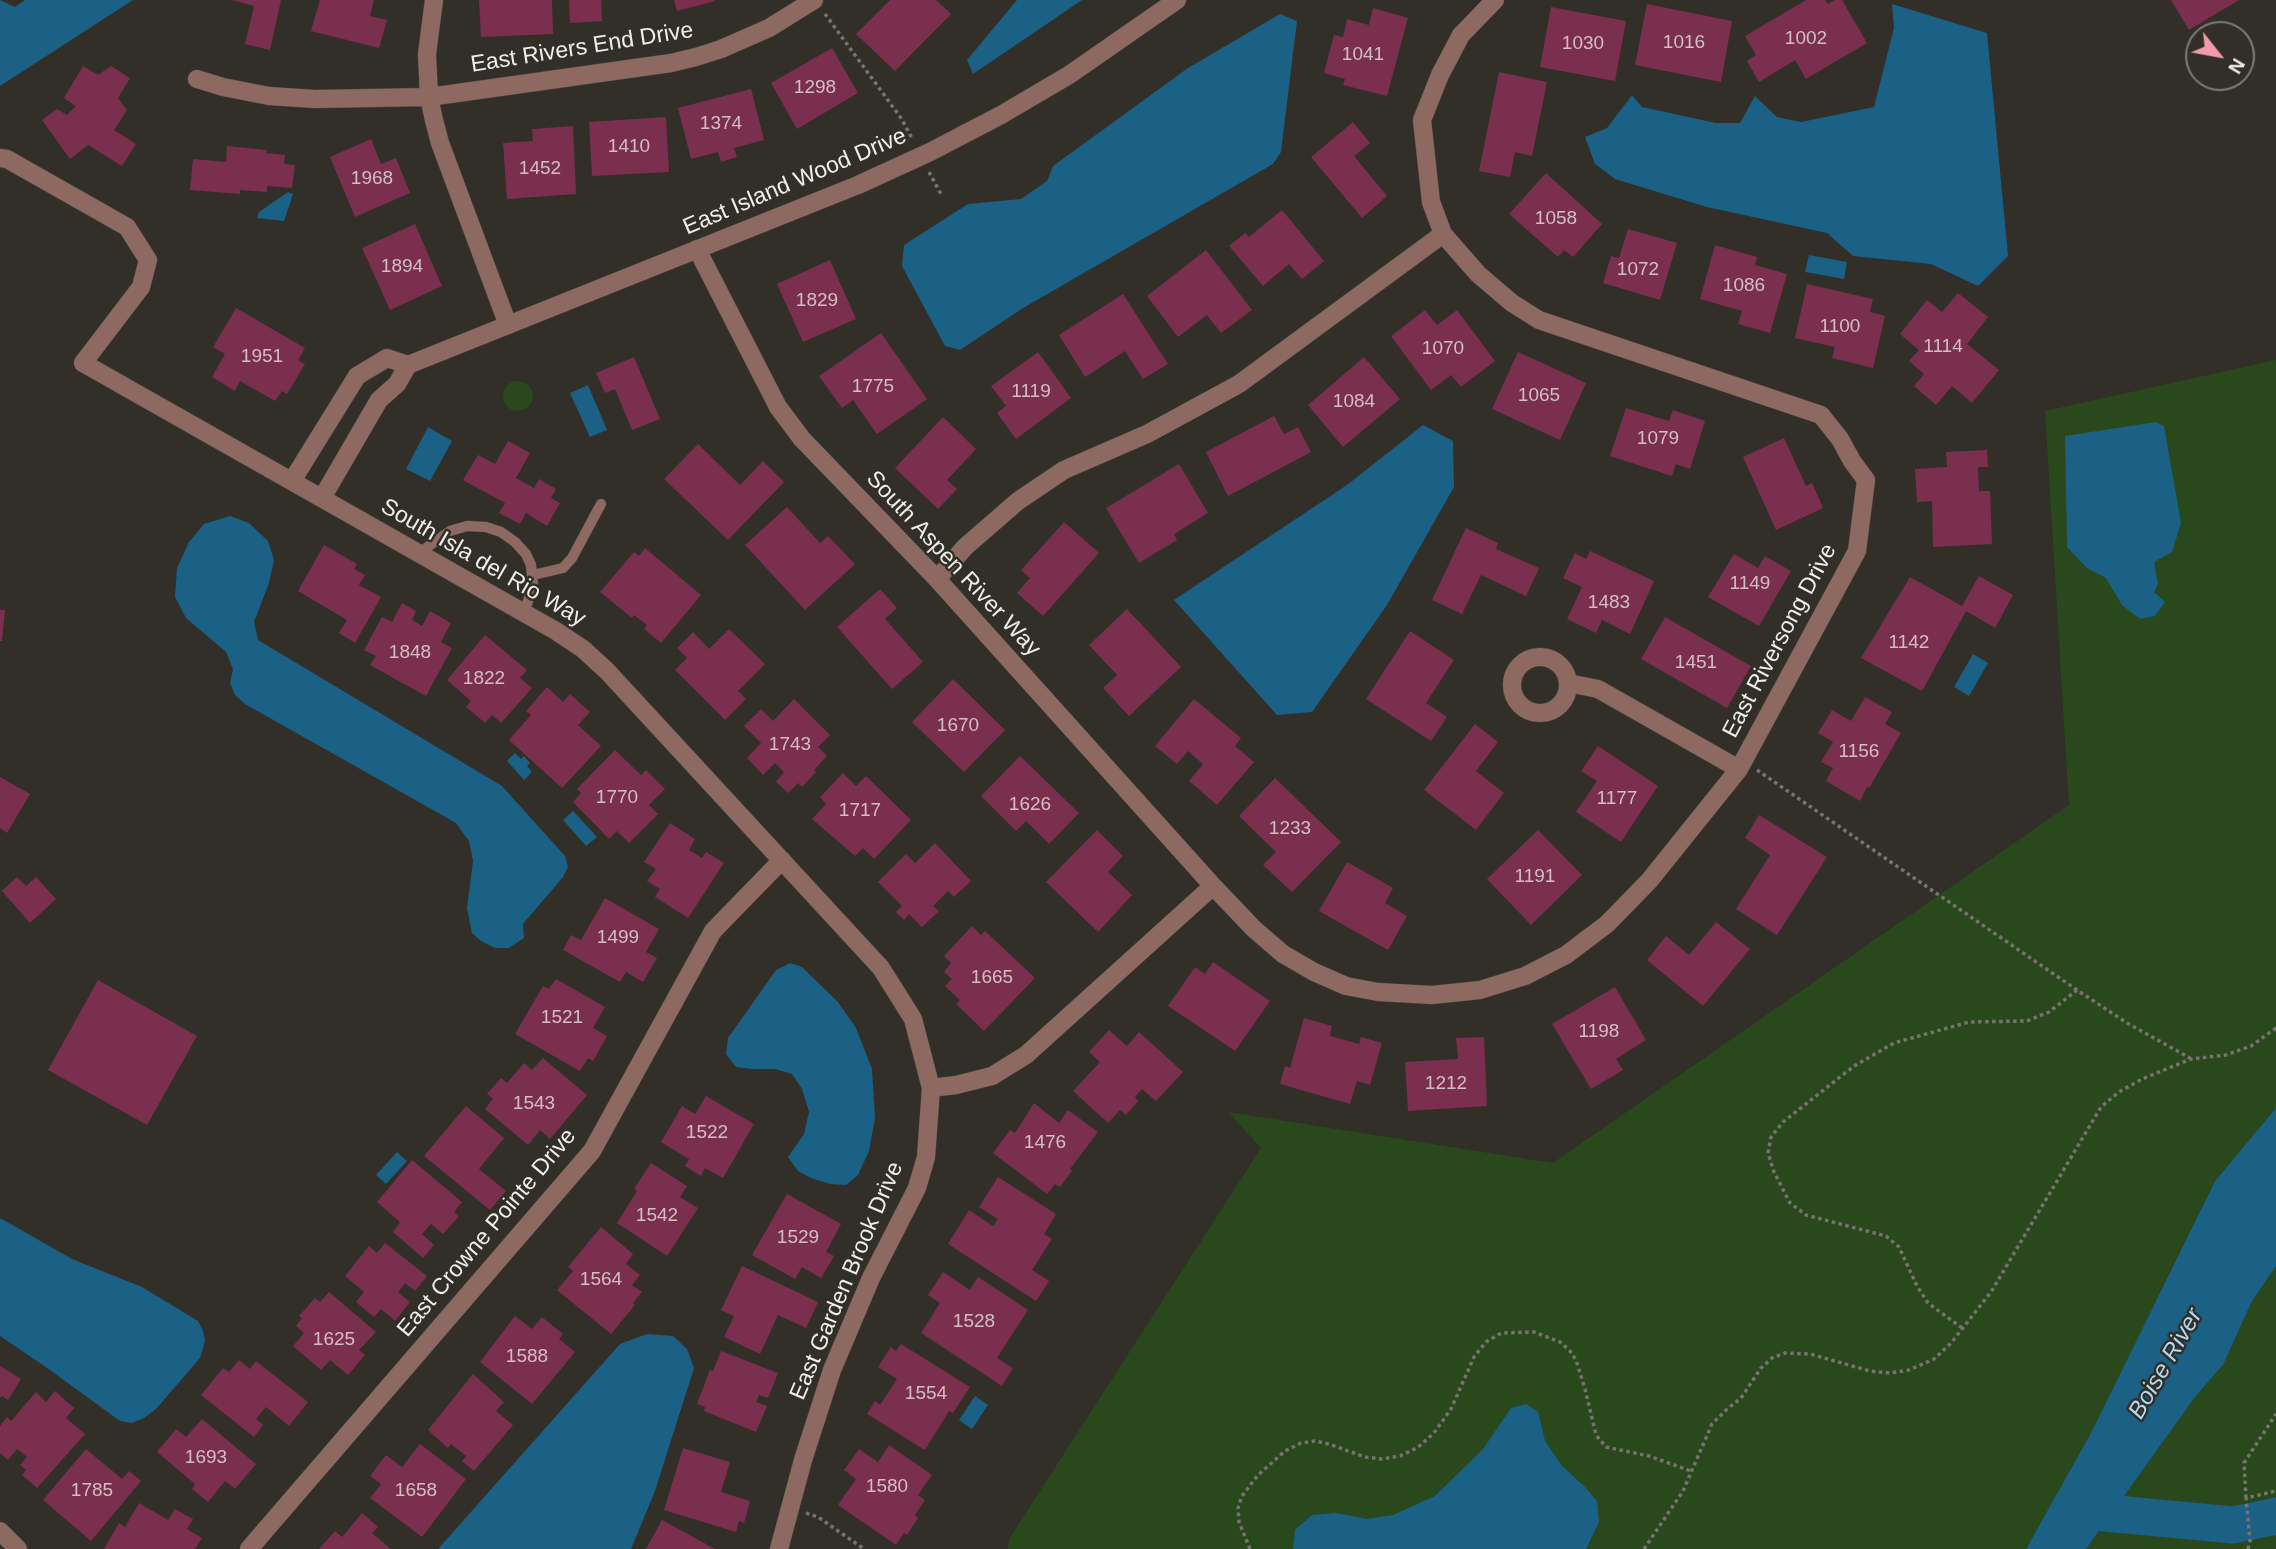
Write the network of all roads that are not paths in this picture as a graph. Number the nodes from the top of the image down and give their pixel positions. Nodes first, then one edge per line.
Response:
1 (433, 0) edge
2 (1177, 0) edge
3 (1495, 0) edge
4 (820, 7) edge
5 (197, 79) dead end
6 (429, 97) junction
7 (0, 158) edge
8 (1443, 234) junction
9 (697, 249) junction
10 (508, 325) junction
11 (408, 365) junction
12 (292, 481) junction
13 (322, 498) junction
14 (601, 504) dead end
15 (419, 553) junction
16 (533, 575) junction
17 (937, 579) junction
18 (524, 612) junction
19 (1568, 683) dead end
20 (1741, 765) junction
21 (782, 860) junction
22 (1213, 886) junction
23 (931, 1088) junction
24 (0, 1531) edge
25 (18, 1549) edge
26 (249, 1549) edge
27 (779, 1549) edge

1 - 6 street
2 - 9 street, East Island Wood Drive
3 - 8 street, East Riversong Drive
4 - 6 street, East Rivers End Drive
5 - 6 street, East Rivers End Drive
6 - 10 street
7 - 12 street, South Isla del Rio Way
8 - 17 street
8 - 20 street, East Riversong Drive
9 - 10 street, East Island Wood Drive
9 - 17 street, South Aspen River Way
10 - 11 street, East Island Wood Drive
11 - 12 street, East Island Wood Drive
11 - 13 street
12 - 13 street, South Isla del Rio Way
13 - 15 street, South Isla del Rio Way
14 - 16 lane
15 - 16 lane
15 - 18 street, South Isla del Rio Way
16 - 18 lane
17 - 22 street, South Aspen River Way
18 - 21 street, South Isla del Rio Way
19 - 20 street
20 - 22 street, East Riversong Drive
21 - 23 street, South Isla del Rio Way
21 - 26 street, East Crowne Pointe Drive
22 - 23 street
23 - 27 street, East Garden Brook Drive
24 - 25 street

